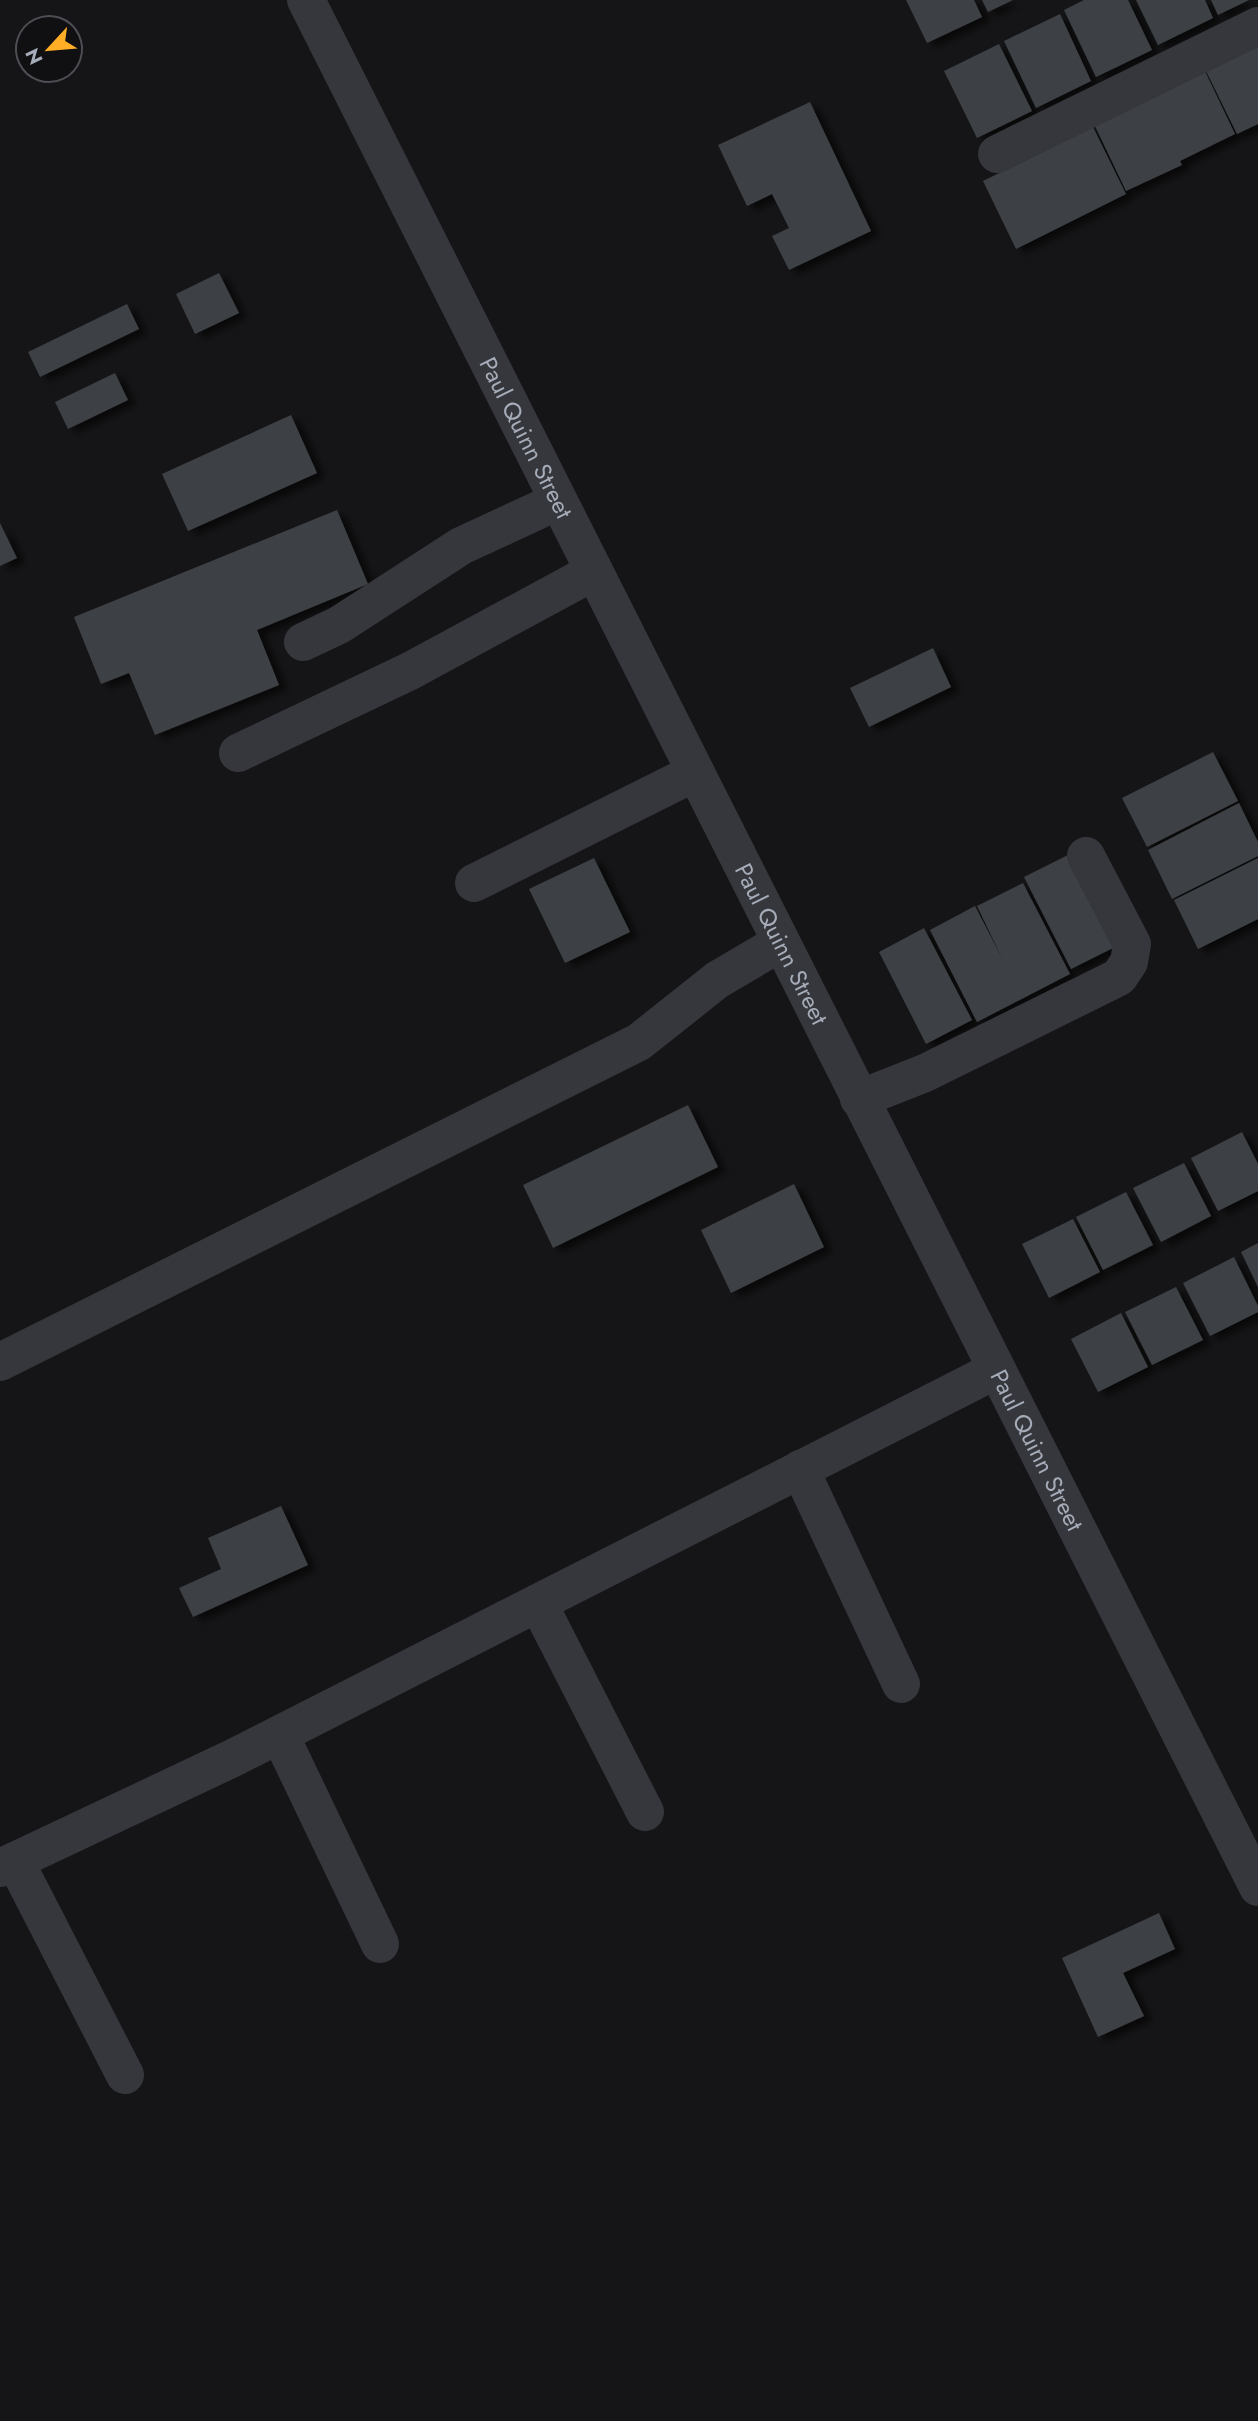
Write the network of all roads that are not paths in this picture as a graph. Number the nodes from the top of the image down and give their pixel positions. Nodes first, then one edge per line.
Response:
1 (306, 0) edge
2 (1258, 26) edge
3 (997, 154) dead end
4 (558, 501) junction
5 (593, 572) junction
6 (303, 642) dead end
7 (238, 753) dead end
8 (694, 773) junction
9 (1086, 856) dead end
10 (474, 883) dead end
11 (780, 943) junction
12 (859, 1099) junction
13 (0, 1362) edge
14 (996, 1370) junction
15 (800, 1469) junction
16 (538, 1604) junction
17 (901, 1684) dead end
18 (280, 1735) junction
19 (645, 1812) dead end
20 (8, 1865) edge
21 (1258, 1886) edge
22 (380, 1944) dead end
23 (125, 2075) dead end

1 - 4 street, Paul Quinn Street
2 - 3 street
4 - 5 street, Paul Quinn Street
4 - 6 street
5 - 7 street
5 - 8 street, Paul Quinn Street
8 - 10 street
8 - 11 street, Paul Quinn Street
9 - 12 street
11 - 12 street, Paul Quinn Street
11 - 13 street
12 - 14 street, Paul Quinn Street
14 - 15 street
14 - 21 street, Paul Quinn Street
15 - 16 street
15 - 17 street
16 - 18 street
16 - 19 street
18 - 20 street
18 - 22 street
20 - 23 street

